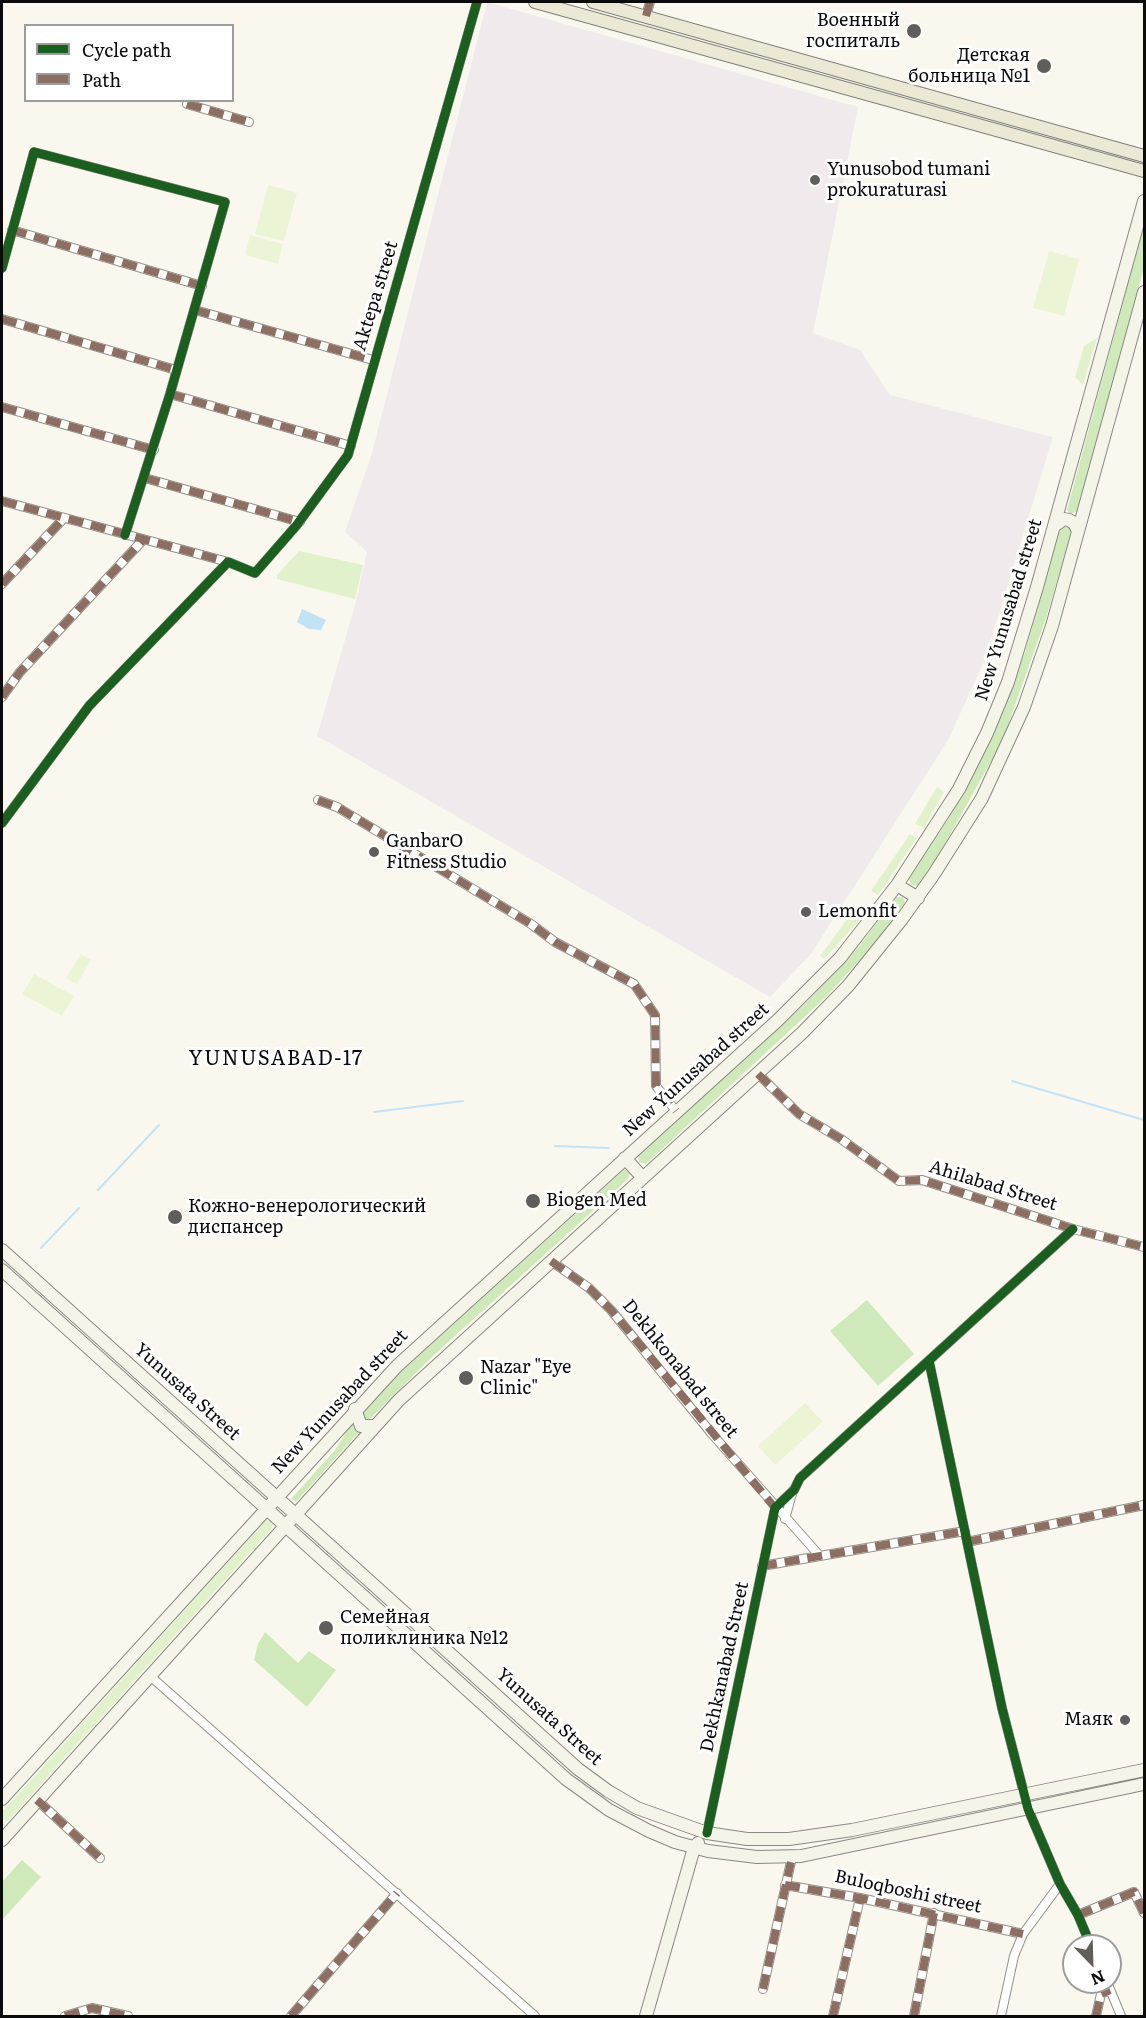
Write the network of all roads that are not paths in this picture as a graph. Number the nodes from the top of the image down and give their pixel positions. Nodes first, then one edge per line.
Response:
1 (477, 2) edge
2 (535, 2) edge
3 (593, 2) edge
4 (650, 2) edge
5 (646, 16) junction
6 (642, 32) junction
7 (839, 70) junction
8 (835, 85) junction
9 (187, 104) dead end
10 (249, 122) dead end
11 (1144, 156) edge
12 (1144, 171) edge
13 (1144, 201) edge
14 (12, 230) junction
15 (2, 268) edge
16 (202, 286) junction
17 (1144, 292) edge
18 (195, 310) junction
19 (2, 319) edge
20 (373, 360) junction
21 (176, 370) junction
22 (170, 394) junction
23 (2, 407) edge
24 (351, 446) junction
25 (154, 450) junction
26 (145, 478) junction
27 (2, 501) edge
28 (64, 519) junction
29 (300, 522) junction
30 (1054, 526) junction
31 (1078, 531) junction
32 (125, 535) junction
33 (141, 541) junction
34 (228, 562) junction
35 (2, 584) edge
36 (2, 698) edge
37 (318, 800) dead end
38 (2, 823) edge
39 (897, 885) junction
40 (918, 898) junction
41 (758, 1074) junction
42 (676, 1111) junction
43 (625, 1158) junction
44 (643, 1178) junction
45 (1073, 1229) junction
46 (1144, 1247) edge
47 (2, 1250) edge
48 (551, 1261) junction
49 (2, 1270) edge
50 (929, 1362) junction
51 (355, 1409) junction
52 (373, 1426) junction
53 (794, 1490) junction
54 (277, 1496) junction
55 (1144, 1505) edge
56 (266, 1507) junction
57 (774, 1508) junction
58 (295, 1513) junction
59 (784, 1519) junction
60 (285, 1524) junction
61 (965, 1531) junction
62 (967, 1542) junction
63 (819, 1555) junction
64 (762, 1566) junction
65 (149, 1675) junction
66 (1144, 1770) edge
67 (1144, 1784) edge
68 (1025, 1795) junction
69 (2, 1799) edge
70 (37, 1800) junction
71 (1028, 1809) junction
72 (690, 1829) junction
73 (4, 1832) edge
74 (707, 1833) junction
75 (694, 1848) junction
76 (792, 1857) junction
77 (100, 1858) dead end
78 (1060, 1884) junction
79 (785, 1885) junction
80 (397, 1893) junction
81 (860, 1898) junction
82 (1144, 1912) edge
83 (934, 1913) junction
84 (1078, 1916) junction
85 (1023, 1934) junction
86 (1086, 1934) edge
87 (764, 1989) dead end
88 (1101, 1994) edge
89 (1111, 1994) edge
90 (65, 2016) edge
91 (128, 2016) edge
92 (291, 2016) edge
93 (535, 2016) edge
94 (646, 2016) edge
95 (833, 2016) edge
96 (914, 2016) edge
97 (1001, 2016) edge
98 (1096, 2016) edge
99 (1121, 2016) edge

1 - 20 street, Aktepa street
2 - 6 main road
3 - 5 main road
4 - 5 street
5 - 6 main road
5 - 7 main road
6 - 8 main road
7 - 8 main road
7 - 11 main road
8 - 12 main road
9 - 10 street
13 - 30 main road, New Yunusabad street
14 - 15 street
14 - 16 street
14 - 16 street
16 - 18 street
17 - 31 main road
18 - 20 street
18 - 21 street
19 - 21 street
20 - 24 street, Aktepa street
21 - 22 street
22 - 24 street
22 - 25 street
23 - 25 street
24 - 29 street, Aktepa street
25 - 26 street
26 - 29 street
26 - 32 street
27 - 28 street
28 - 32 street
28 - 35 street
29 - 34 street, Aktepa street
30 - 31 main road
30 - 39 main road, New Yunusabad street
31 - 40 main road
32 - 33 street
33 - 34 street
33 - 36 street
34 - 38 street
37 - 42 street
39 - 40 main road
39 - 42 main road, New Yunusabad street
40 - 41 main road
41 - 44 main road
41 - 45 street, Ahilabad Street
42 - 43 main road, New Yunusabad street
43 - 44 main road
43 - 51 main road, New Yunusabad street
44 - 48 main road
45 - 46 street, Ahilabad Street
45 - 50 street
47 - 54 main road, Yunusata Street
48 - 52 main road
48 - 57 street, Dekhkonabad street
49 - 56 main road, Yunusata Street
50 - 53 street
50 - 61 street
51 - 52 main road
51 - 54 main road, New Yunusabad street
52 - 58 main road
53 - 57 street
53 - 59 street
54 - 56 main road, New Yunusabad street
54 - 58 main road, Yunusata Street
55 - 62 street
56 - 60 main road, Yunusata Street
56 - 69 main road, New Yunusabad street
57 - 59 street, Dekhkonabad street
57 - 64 street, Dekhkanabad Street
58 - 60 main road
58 - 72 main road, Yunusata Street
59 - 63 street, Dekhkonabad street
60 - 65 main road
60 - 75 main road, Yunusata Street
61 - 62 street
61 - 63 street
62 - 68 street
63 - 64 street
64 - 74 street, Dekhkanabad Street
65 - 70 main road
65 - 80 street
66 - 68 main road, Yunusata Street
67 - 71 main road, Yunusata Street
68 - 71 street
68 - 74 main road, Yunusata Street
70 - 73 main road
70 - 77 street
71 - 76 main road, Yunusata Street
71 - 78 street
72 - 74 main road, Yunusata Street
72 - 75 main road
74 - 75 main road
75 - 76 main road, Yunusata Street
75 - 94 main road
76 - 79 street
78 - 84 street
78 - 85 street
79 - 81 street, Buloqboshi street
79 - 87 street
80 - 92 street
80 - 93 street
81 - 83 street, Buloqboshi street
81 - 95 street
82 - 84 street
83 - 85 street, Buloqboshi street
83 - 96 street
84 - 86 street
85 - 97 street
88 - 98 street
89 - 99 street
90 - 91 street

